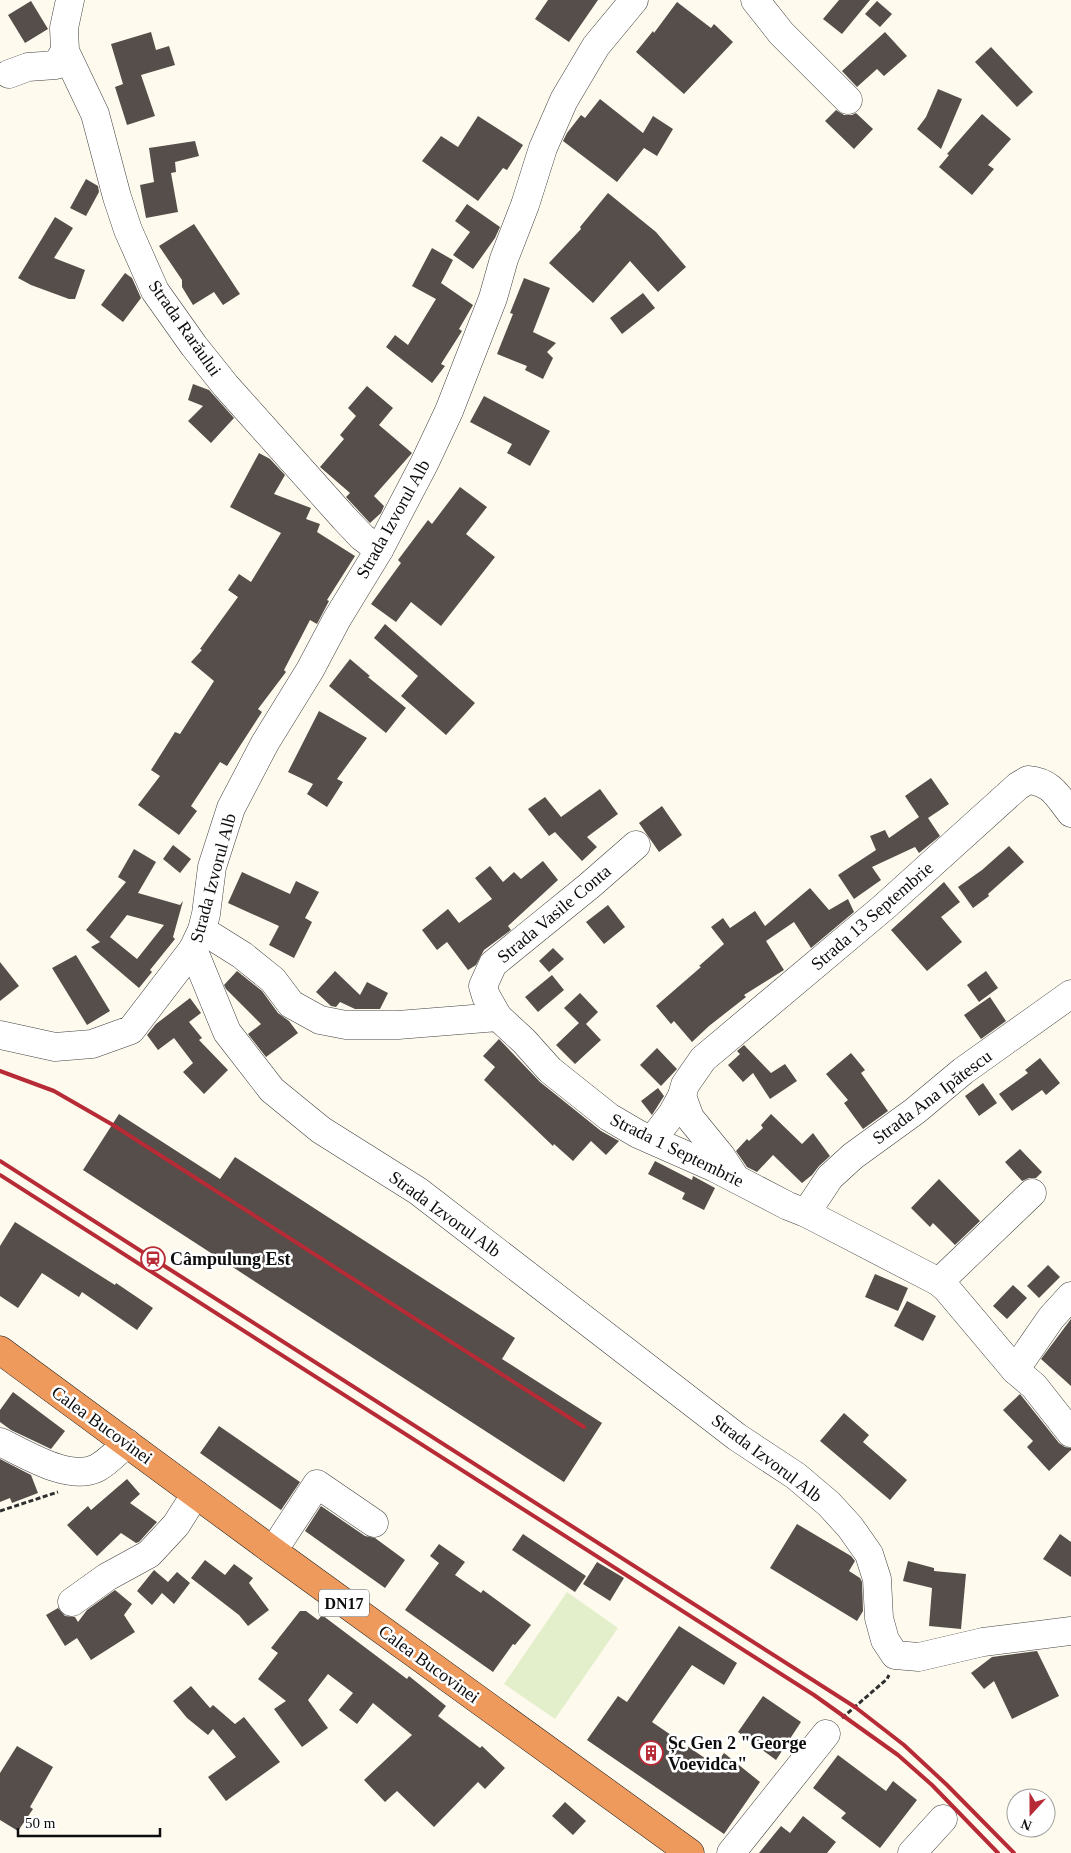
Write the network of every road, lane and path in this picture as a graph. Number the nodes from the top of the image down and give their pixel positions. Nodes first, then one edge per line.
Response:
1 (70, 0) edge
2 (634, 0) edge
3 (755, 0) edge
4 (65, 51) junction
5 (9, 74) dead end
6 (848, 100) dead end
7 (379, 550) junction
8 (1071, 813) edge
9 (636, 845) dead end
10 (198, 940) junction
11 (1071, 994) edge
12 (498, 1017) junction
13 (0, 1035) edge
14 (682, 1096) junction
15 (652, 1140) junction
16 (736, 1179) junction
17 (1032, 1192) dead end
18 (806, 1213) junction
19 (939, 1282) junction
20 (1071, 1296) edge
21 (0, 1350) edge
22 (1015, 1370) junction
23 (1071, 1433) edge
24 (0, 1442) edge
25 (127, 1443) junction
26 (63, 1471) junction
27 (197, 1495) junction
28 (0, 1511) edge
29 (374, 1523) dead end
30 (273, 1552) junction
31 (72, 1602) dead end
32 (1071, 1631) edge
33 (895, 1655) junction
34 (826, 1734) joint
35 (943, 1819) dead end
36 (690, 1853) edge
37 (731, 1853) edge
38 (912, 1853) edge

1 - 4 street, Strada Rarăului
2 - 7 street, Strada Izvorul Alb
3 - 6 street
4 - 5 street
4 - 7 street, Strada Rarăului
7 - 10 street, Strada Izvorul Alb
8 - 14 street, Strada 13 Septembrie
9 - 12 street, Strada Vasile Conta
10 - 12 street
10 - 13 street
10 - 33 street, Strada Izvorul Alb
11 - 18 street, Strada Ana Ipătescu
12 - 15 street, Strada 1 Septembrie
14 - 15 street, Strada 13 Septembrie
14 - 16 street
15 - 16 street, Strada 1 Septembrie
16 - 18 street, Strada 1 Septembrie
17 - 19 street
18 - 19 street, Strada 1 Septembrie
19 - 22 street, Strada 1 Septembrie
20 - 22 street
21 - 25 highway, Calea Bucovinei / DN17
22 - 23 street, Strada 1 Septembrie
24 - 26 street
25 - 26 street
25 - 27 highway, Calea Bucovinei / DN17
26 - 28 path
27 - 30 highway, Calea Bucovinei / DN17
27 - 31 street
29 - 30 street
30 - 36 highway, Calea Bucovinei / DN17
32 - 33 street
33 - 34 path
34 - 37 street
35 - 38 street

